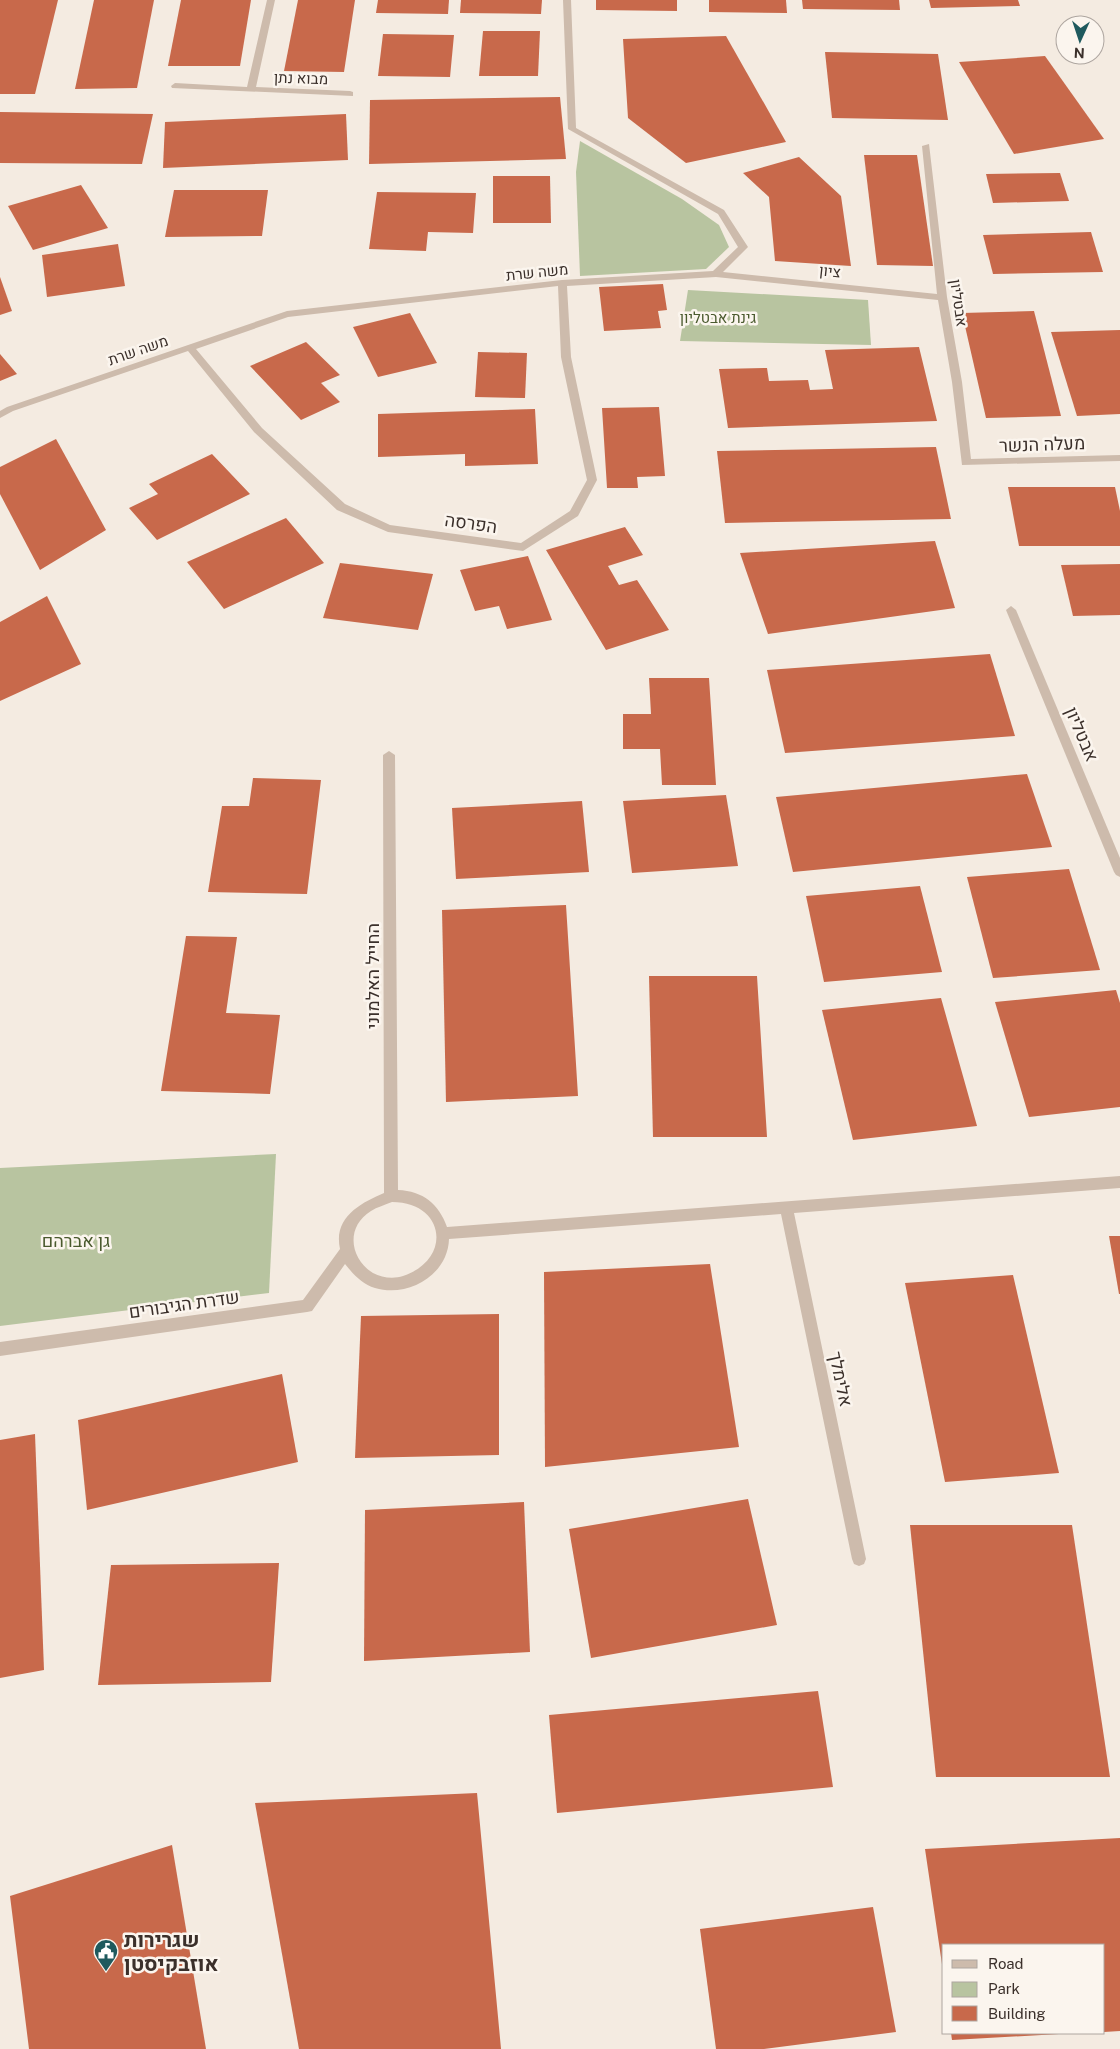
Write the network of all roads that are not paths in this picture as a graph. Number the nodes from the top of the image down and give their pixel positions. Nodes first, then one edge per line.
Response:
1 (271, 0) edge
2 (567, 0) edge
3 (175, 86) dead end
4 (250, 90) junction
5 (350, 94) dead end
6 (926, 146) dead end
7 (716, 274) junction
8 (562, 283) junction
9 (942, 297) junction
10 (189, 348) junction
11 (0, 415) edge
12 (1120, 458) edge
13 (966, 463) joint
14 (1011, 610) dead end
15 (389, 756) dead end
16 (1120, 872) edge
17 (1120, 1182) edge
18 (390, 1196) junction
19 (786, 1207) junction
20 (443, 1233) junction
21 (346, 1252) junction
22 (0, 1349) edge
23 (859, 1560) dead end

1 - 4 street, מבוא נתן
2 - 7 street
3 - 4 street, מבוא נתן
4 - 5 street, מבוא נתן
6 - 9 street, אבטליון
7 - 8 street, משה שרת
7 - 9 street, ציון
8 - 10 street, משה שרת
8 - 10 street, הפרסה
9 - 13 street, אבטליון
10 - 11 street, משה שרת
12 - 13 street, מעלה הנשר
14 - 16 street, אבטליון
15 - 18 street, החייל האלמוני
17 - 19 street
18 - 20 street
18 - 21 street
19 - 20 street
19 - 23 street, אלימלך
20 - 21 street
21 - 22 street, שדרת הגיבורים

